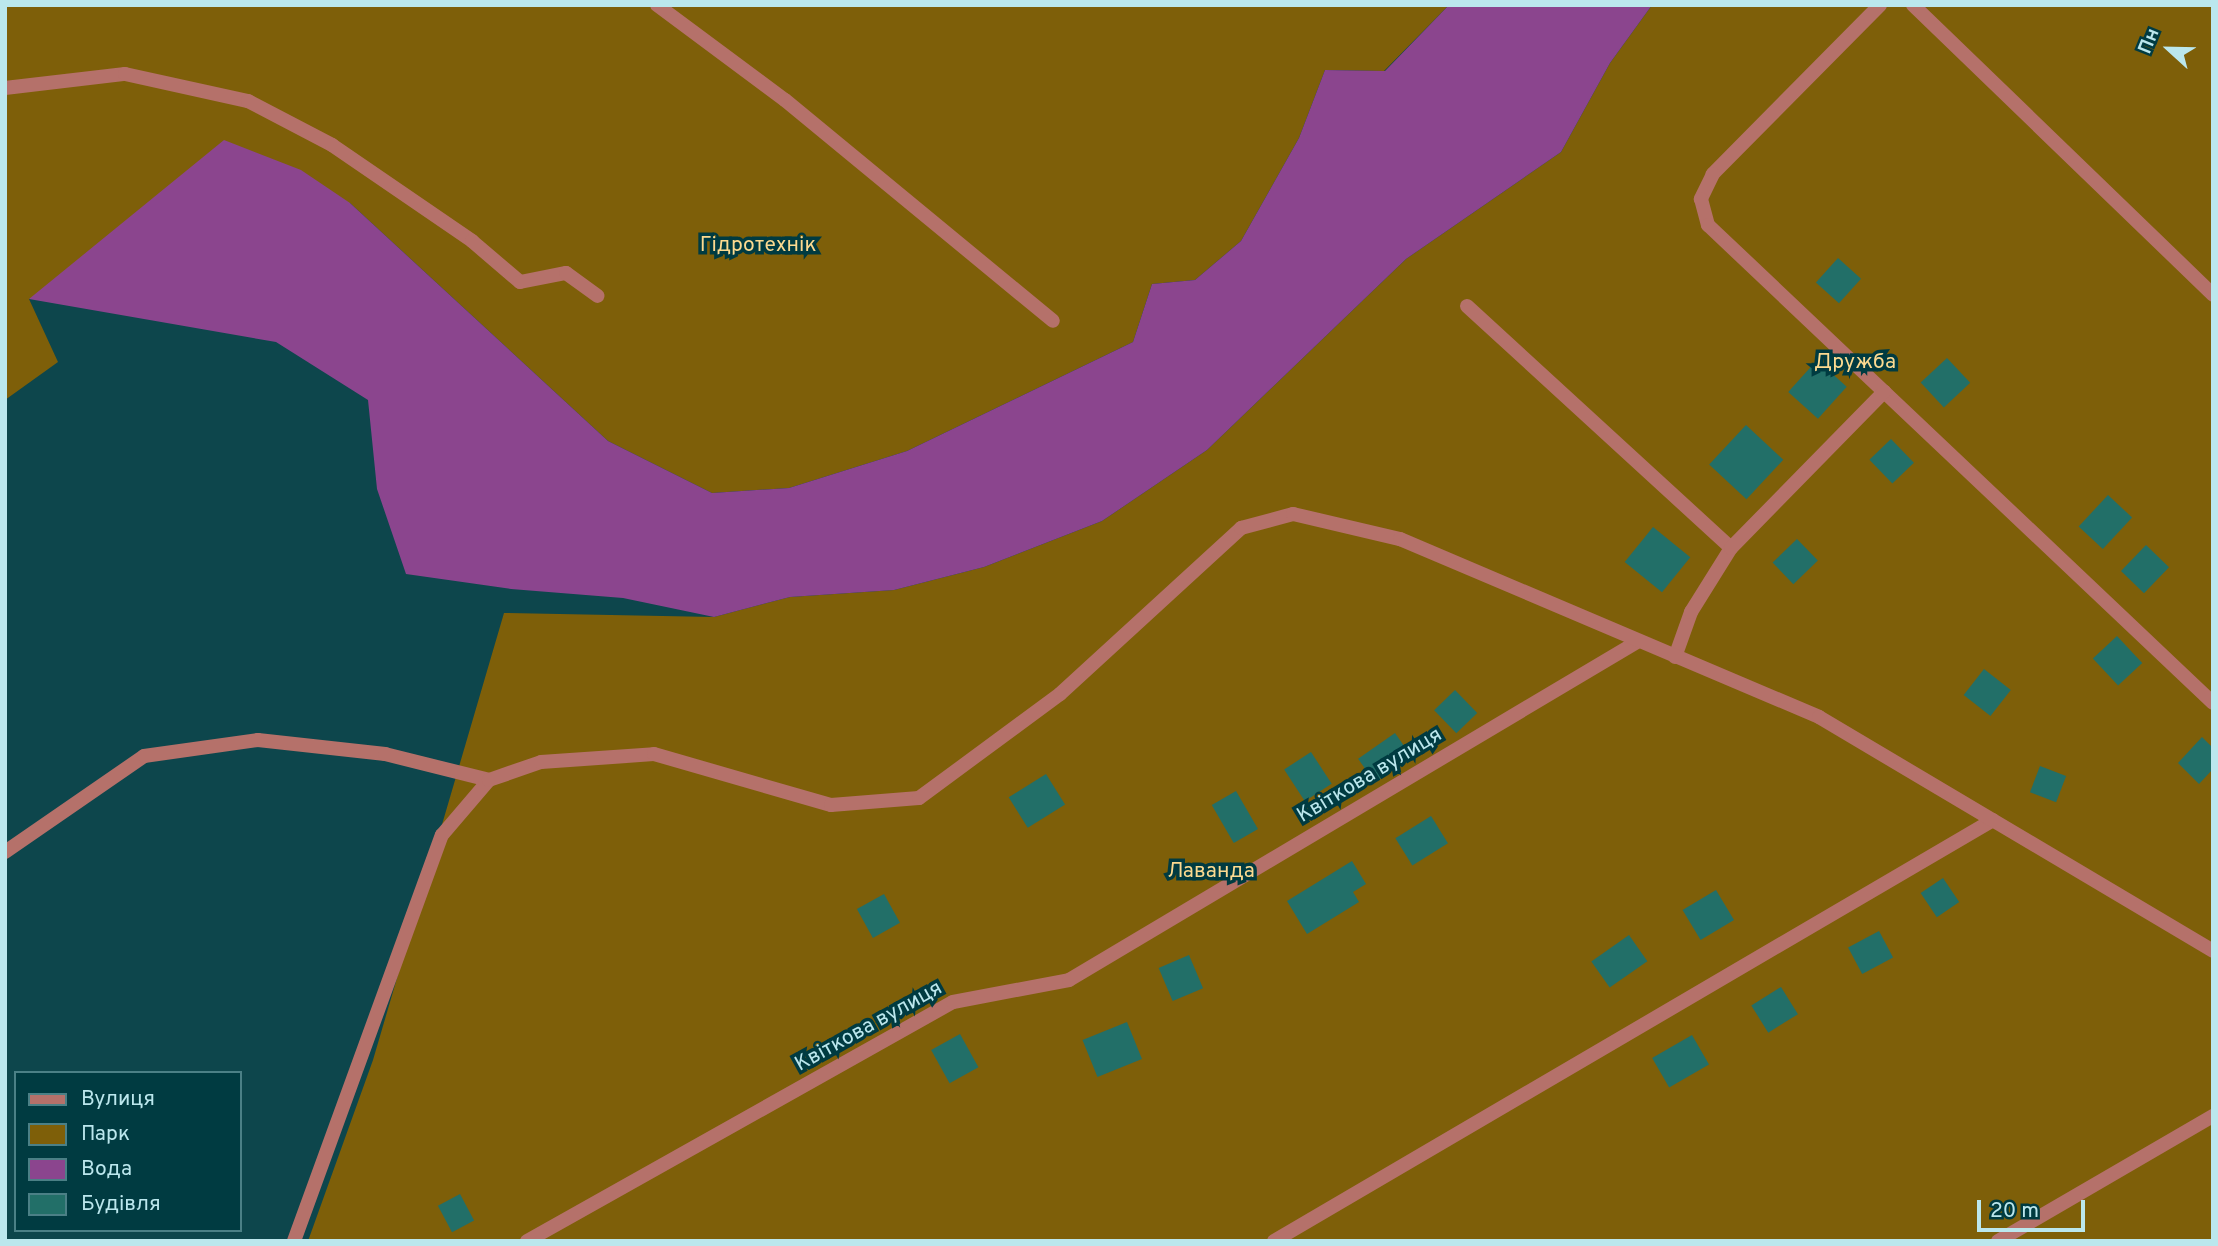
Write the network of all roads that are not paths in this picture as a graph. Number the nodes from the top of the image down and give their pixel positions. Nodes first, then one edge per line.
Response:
1 (657, 5) edge
2 (1881, 5) edge
3 (1913, 5) edge
4 (5, 88) edge
5 (2213, 295) edge
6 (598, 296) dead end
7 (1467, 306) dead end
8 (1053, 321) dead end
9 (1884, 392) junction
10 (1731, 548) junction
11 (1637, 642) junction
12 (1675, 657) junction
13 (2213, 703) edge
14 (489, 780) junction
15 (1993, 820) junction
16 (5, 852) edge
17 (2213, 951) edge
18 (2213, 1116) edge
19 (294, 1241) edge
20 (527, 1241) edge
21 (1275, 1241) edge
22 (1998, 1241) edge

1 - 8 street
2 - 9 street
3 - 5 street
4 - 6 street
7 - 10 street
9 - 10 street
9 - 13 street
10 - 12 street
11 - 12 street
11 - 14 street
11 - 20 street, Квіткова вулиця
12 - 15 street
14 - 16 street
14 - 19 street
15 - 17 street
15 - 21 street
18 - 22 street

